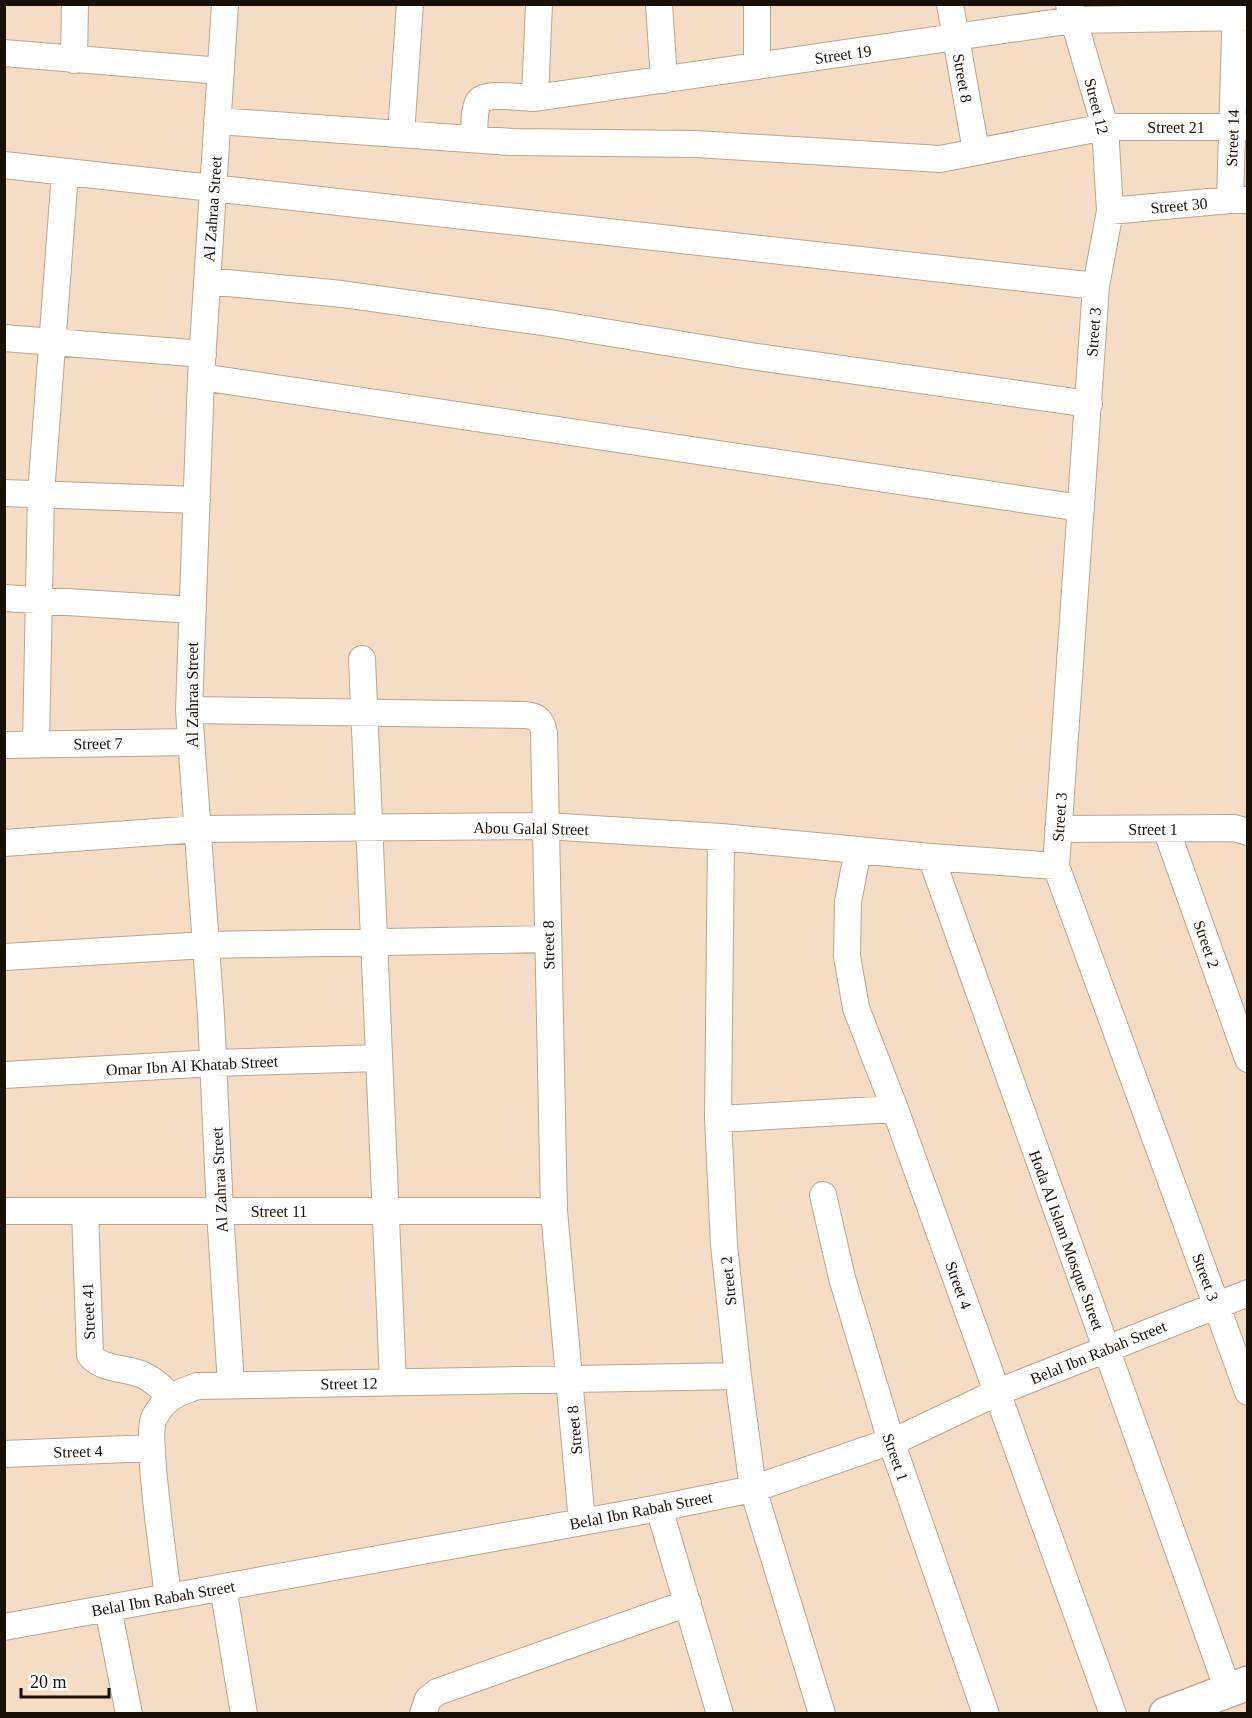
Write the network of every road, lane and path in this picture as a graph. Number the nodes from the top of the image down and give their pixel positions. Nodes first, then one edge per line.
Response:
1 (75, 4) edge
2 (225, 4) edge
3 (410, 4) edge
4 (539, 4) edge
5 (659, 4) edge
6 (757, 4) edge
7 (950, 4) edge
8 (1071, 12) edge
9 (1240, 12) edge
10 (956, 38) junction
11 (4, 53) edge
12 (74, 60) junction
13 (757, 66) junction
14 (221, 71) junction
15 (664, 80) junction
16 (535, 98) junction
17 (217, 121) junction
18 (1105, 127) junction
19 (1240, 127) edge
20 (401, 134) junction
21 (474, 139) junction
22 (976, 151) junction
23 (4, 165) edge
24 (65, 172) junction
25 (213, 188) junction
26 (1239, 200) edge
27 (1110, 211) junction
28 (207, 281) junction
29 (1096, 286) junction
30 (4, 338) edge
31 (52, 342) junction
32 (202, 366) junction
33 (1089, 404) junction
34 (4, 493) edge
35 (41, 494) junction
36 (197, 500) junction
37 (1082, 508) junction
38 (4, 598) edge
39 (39, 600) junction
40 (193, 610) junction
41 (362, 659) dead end
42 (189, 710) junction
43 (364, 712) junction
44 (191, 742) junction
45 (36, 744) junction
46 (4, 745) edge
47 (546, 826) junction
48 (369, 828) junction
49 (1058, 829) junction
50 (1166, 829) junction
51 (198, 830) junction
52 (1248, 831) edge
53 (721, 837) junction
54 (4, 843) edge
55 (858, 850) junction
56 (931, 857) junction
57 (1056, 866) junction
58 (548, 939) junction
59 (374, 943) junction
60 (206, 945) junction
61 (4, 957) edge
62 (379, 1058) junction
63 (1248, 1059) edge
64 (214, 1063) junction
65 (4, 1075) edge
66 (895, 1109) junction
67 (718, 1119) junction
68 (823, 1195) dead end
69 (84, 1211) junction
70 (220, 1211) junction
71 (386, 1211) junction
72 (554, 1211) junction
73 (4, 1212) edge
74 (1248, 1293) edge
75 (1216, 1305) junction
76 (1106, 1349) junction
77 (738, 1376) junction
78 (569, 1379) junction
79 (393, 1382) junction
80 (231, 1385) junction
81 (998, 1392) junction
82 (1248, 1392) edge
83 (170, 1396) junction
84 (891, 1442) junction
85 (152, 1448) junction
86 (4, 1454) edge
87 (753, 1489) junction
88 (659, 1508) junction
89 (582, 1522) junction
90 (223, 1587) junction
91 (168, 1597) junction
92 (687, 1603) junction
93 (108, 1608) junction
94 (4, 1627) edge
95 (1238, 1686) edge
96 (129, 1713) edge
97 (244, 1713) edge
98 (423, 1713) edge
99 (720, 1713) edge
100 (822, 1713) edge
101 (986, 1713) edge
102 (1113, 1713) edge
103 (1167, 1713) edge

1 - 12 street
2 - 14 street, Al Zahraa Street
3 - 20 street
4 - 16 street
5 - 15 street
6 - 13 street
7 - 10 street, Street 8
8 - 9 street, Street 19
8 - 10 street, Street 19
8 - 18 street, Street 12
9 - 19 street, Street 14
10 - 13 street, Street 19
10 - 22 street, Street 8
11 - 12 street
12 - 14 street
13 - 15 street, Street 19
14 - 17 street, Al Zahraa Street
15 - 16 street, Street 19
16 - 21 street, Street 19
17 - 20 street, Street 21
17 - 25 street, Al Zahraa Street
18 - 19 street, Street 21
18 - 22 street, Street 21
18 - 27 street, Street 12
19 - 26 street, Street 14
20 - 21 street, Street 21
21 - 22 street, Street 21
23 - 24 street
24 - 25 street
24 - 31 street
25 - 28 street, Al Zahraa Street
25 - 29 street
26 - 27 street, Street 30
27 - 29 street, Street 3
28 - 32 street, Al Zahraa Street
28 - 33 street
29 - 33 street, Street 3
30 - 31 street
31 - 32 street
31 - 35 street
32 - 36 street, Al Zahraa Street
32 - 37 street
33 - 37 street, Street 3
34 - 35 street
35 - 36 street
35 - 39 street
36 - 40 street, Al Zahraa Street
37 - 49 street, Street 3
38 - 39 street
39 - 40 street
39 - 45 street
40 - 42 street, Al Zahraa Street
41 - 43 street
42 - 43 street, Street 8
42 - 44 street, Al Zahraa Street
43 - 47 street, Street 8
43 - 48 street
44 - 45 street, Street 7
44 - 51 street, Al Zahraa Street
45 - 46 street, Street 7
47 - 48 street, Abou Galal Street
47 - 53 street, Abou Galal Street
47 - 58 street, Street 8
48 - 51 street, Abou Galal Street
48 - 59 street
49 - 50 street, Street 1
49 - 57 street, Street 3
50 - 52 street, Street 1
50 - 63 street, Street 2
51 - 54 street, Abou Galal Street
51 - 60 street, Al Zahraa Street
53 - 55 street, Abou Galal Street
53 - 67 street, Street 2
55 - 56 street, Abou Galal Street
55 - 66 street, Street 4
56 - 57 street, Abou Galal Street
56 - 76 street, Hoda Al Islam Mosque Street
57 - 75 street, Street 3
58 - 59 street
58 - 72 street, Street 8
59 - 60 street
59 - 62 street
60 - 61 street
60 - 64 street, Al Zahraa Street
62 - 64 street, Omar Ibn Al Khatab Street
62 - 71 street
64 - 65 street, Omar Ibn Al Khatab Street
64 - 70 street, Al Zahraa Street
66 - 67 street
66 - 81 street, Street 4
67 - 77 street, Street 2
68 - 84 street, Street 1
69 - 70 street, Street 11
69 - 73 street, Street 11
69 - 83 street, Street 41
70 - 71 street, Street 11
70 - 80 street, Al Zahraa Street
71 - 72 street, Street 11
71 - 79 street
72 - 78 street, Street 8
74 - 75 street, Belal Ibn Rabah Street
75 - 76 street, Belal Ibn Rabah Street
75 - 82 street, Street 3
76 - 81 street, Belal Ibn Rabah Street
76 - 95 street, Hoda Al Islam Mosque Street
77 - 78 street, Street 12
77 - 87 street, Street 2
78 - 79 street, Street 12
78 - 89 street, Street 8
79 - 80 street, Street 12
80 - 83 street, Street 12
81 - 84 street, Belal Ibn Rabah Street
81 - 102 street, Street 4
83 - 85 street
84 - 87 street, Belal Ibn Rabah Street
84 - 101 street, Street 1
85 - 86 street, Street 4
85 - 91 street
87 - 88 street, Belal Ibn Rabah Street
87 - 100 street, Street 2
88 - 89 street, Belal Ibn Rabah Street
88 - 92 street
89 - 90 street, Belal Ibn Rabah Street
90 - 91 street, Belal Ibn Rabah Street
90 - 97 street
91 - 93 street, Belal Ibn Rabah Street
92 - 98 street
92 - 99 street
93 - 94 street, Belal Ibn Rabah Street
93 - 96 street
95 - 103 street

